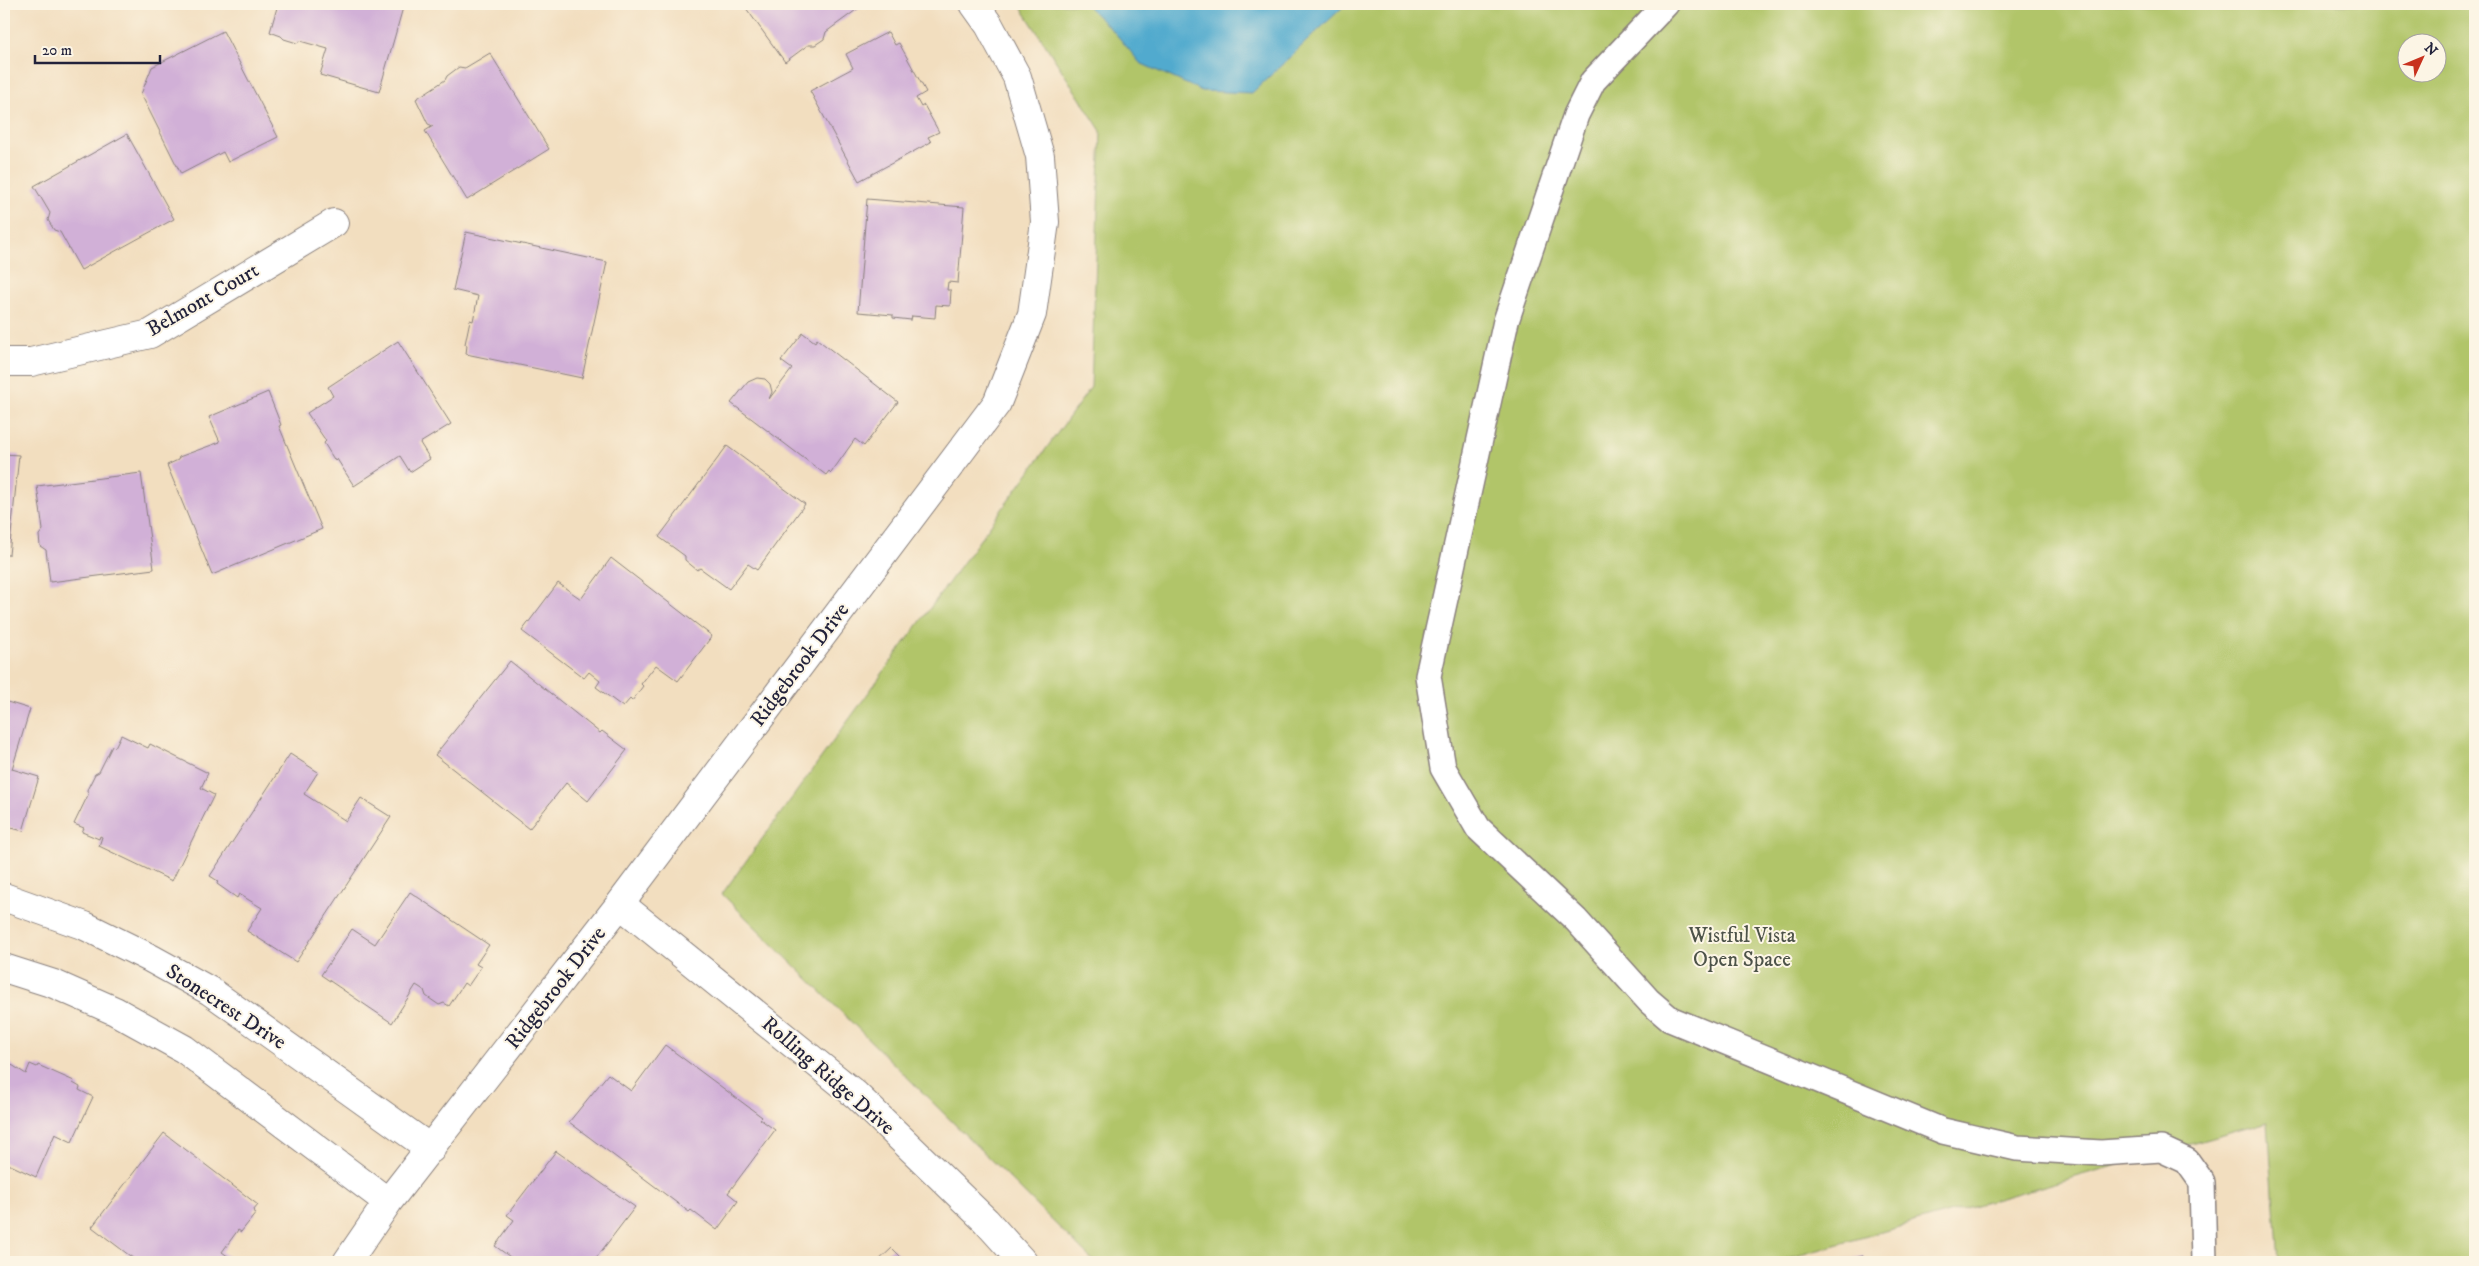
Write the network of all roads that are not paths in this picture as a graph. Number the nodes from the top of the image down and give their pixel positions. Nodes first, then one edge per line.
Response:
1 (974, 4) edge
2 (1666, 4) edge
3 (334, 223) dead end
4 (4, 362) edge
5 (4, 897) edge
6 (620, 904) junction
7 (4, 968) edge
8 (431, 1149) junction
9 (388, 1202) junction
10 (347, 1262) edge
11 (1023, 1262) edge
12 (2204, 1262) edge

1 - 6 street, Ridgebrook Drive
2 - 12 lane
3 - 4 street, Belmont Court
5 - 8 street, Stonecrest Drive
6 - 8 street, Ridgebrook Drive
6 - 11 street, Rolling Ridge Drive
7 - 9 street
8 - 9 street, Ridgebrook Drive
9 - 10 street, Ridgebrook Drive

